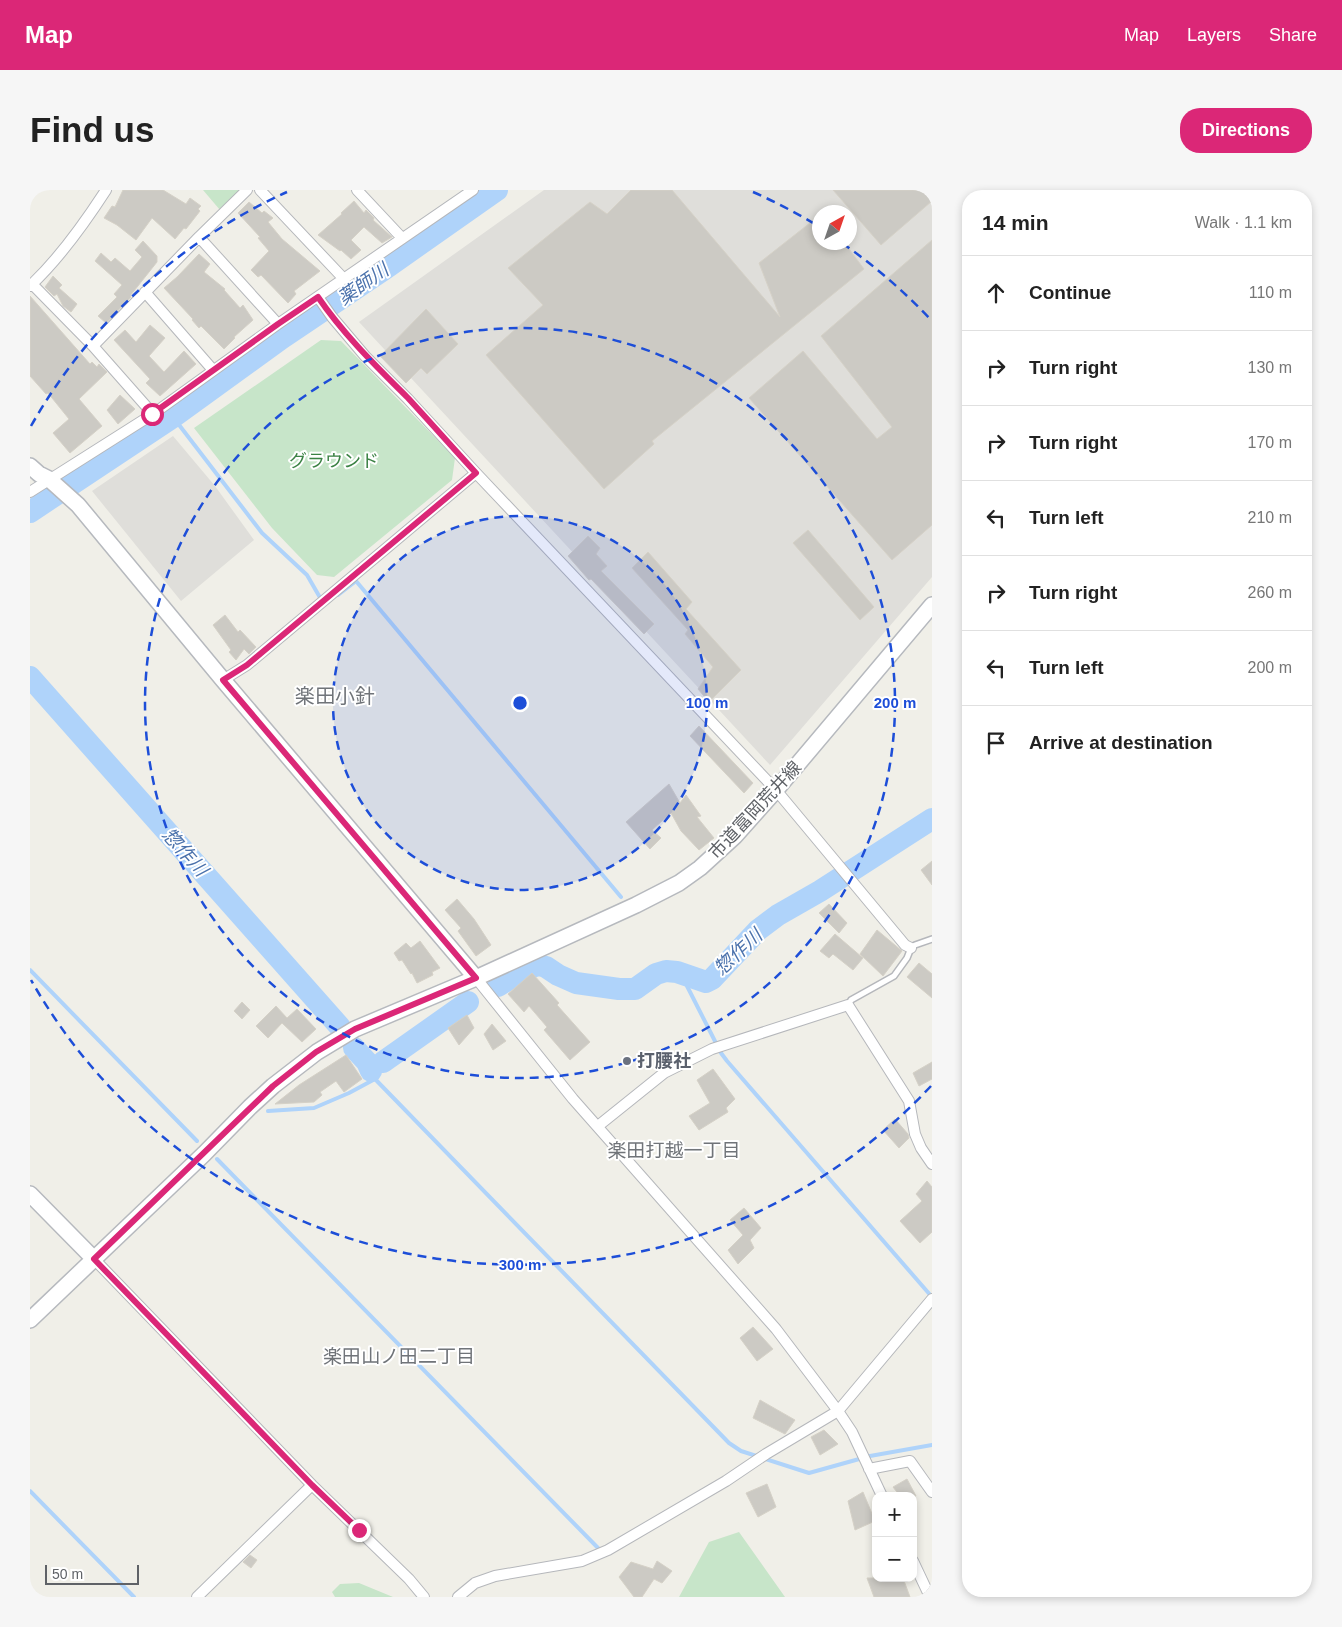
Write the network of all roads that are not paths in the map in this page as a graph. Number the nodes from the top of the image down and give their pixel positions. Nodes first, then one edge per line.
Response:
1 (106, 190) edge
2 (248, 190) edge
3 (260, 190) edge
4 (357, 190) edge
5 (468, 191) edge
6 (199, 236) junction
7 (402, 238) junction
8 (344, 279) junction
9 (31, 285) edge
10 (146, 292) junction
11 (320, 300) junction
12 (278, 324) junction
13 (94, 346) junction
14 (213, 370) junction
15 (152, 414) junction
16 (30, 466) edge
17 (476, 473) junction
18 (49, 479) junction
19 (30, 492) edge
20 (932, 605) edge
21 (223, 680) junction
22 (776, 790) junction
23 (932, 939) edge
24 (911, 948) junction
25 (476, 978) junction
26 (848, 1005) junction
27 (598, 1126) junction
28 (932, 1164) edge
29 (30, 1194) edge
30 (94, 1259) junction
31 (931, 1300) edge
32 (30, 1320) edge
33 (838, 1411) junction
34 (868, 1467) junction
35 (312, 1485) junction
36 (880, 1492) edge
37 (932, 1492) edge
38 (917, 1569) edge
39 (197, 1597) edge
40 (424, 1597) edge
41 (458, 1597) edge
42 (930, 1597) edge

1 - 9 street
2 - 6 street
3 - 8 street
4 - 7 street
5 - 7 street
6 - 10 street
6 - 12 street
7 - 8 street
8 - 11 street
9 - 13 street
10 - 13 street
10 - 14 street
11 - 12 street
11 - 17 street
12 - 14 street
13 - 15 street
14 - 15 street
15 - 18 street
16 - 18 street
17 - 21 street
17 - 22 street
18 - 19 street
18 - 21 street
20 - 22 street, 市道富岡荒井線
21 - 25 street
22 - 24 street
22 - 25 street, 市道富岡荒井線
23 - 24 lane
24 - 26 lane
25 - 27 street
25 - 30 street, 市道富岡荒井線
26 - 27 street
26 - 28 street
27 - 33 street
29 - 30 street
30 - 32 street, 市道富岡荒井線
30 - 35 street
31 - 33 street
33 - 34 street
33 - 41 street
34 - 36 street
34 - 37 street
35 - 39 street
35 - 40 street
38 - 42 street

